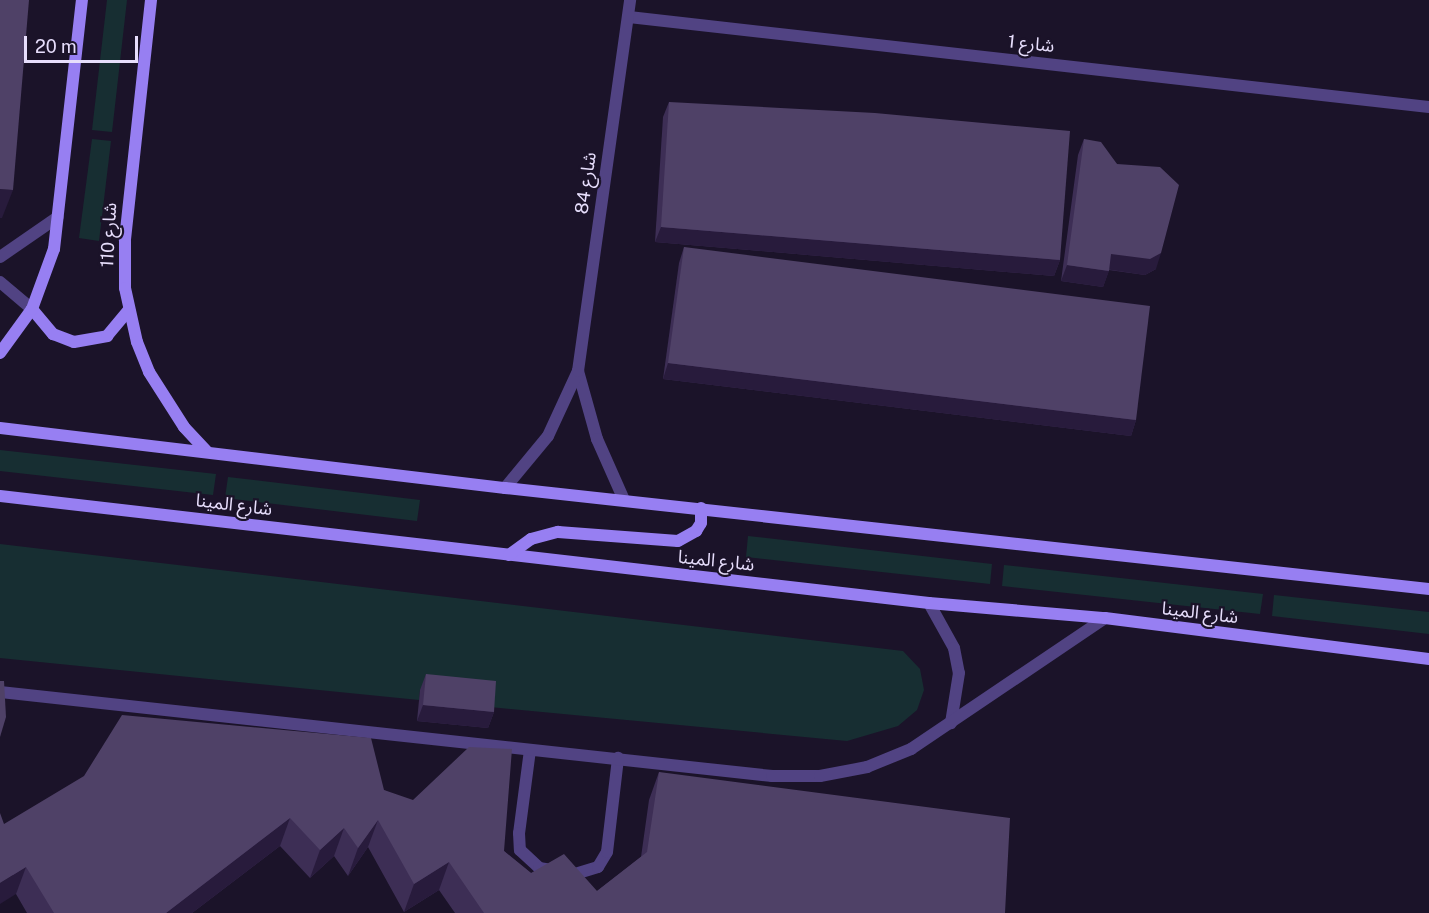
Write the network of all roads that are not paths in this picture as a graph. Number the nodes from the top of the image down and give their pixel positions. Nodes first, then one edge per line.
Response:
1 (82, 0) edge
2 (152, 0) edge
3 (630, 0) edge
4 (628, 16) junction
5 (1429, 107) edge
6 (58, 217) junction
7 (0, 257) edge
8 (0, 282) edge
9 (32, 309) junction
10 (129, 310) junction
11 (0, 353) edge
12 (578, 371) junction
13 (0, 428) edge
14 (206, 451) junction
15 (505, 488) junction
16 (0, 496) edge
17 (624, 500) junction
18 (701, 508) junction
19 (509, 555) junction
20 (1429, 589) edge
21 (929, 603) junction
22 (1105, 618) junction
23 (1429, 659) edge
24 (0, 692) edge
25 (951, 723) junction
26 (530, 750) junction
27 (618, 758) junction

1 - 6 main road
2 - 10 main road, شارع 110
3 - 4 street, شارع 84
4 - 5 street, شارع 1
4 - 12 street, شارع 84
6 - 7 street
6 - 9 main road
8 - 9 street
9 - 10 main road
9 - 11 main road
10 - 14 main road, شارع 110
12 - 15 street, شارع 84
12 - 17 street, شارع 84
13 - 14 main road
14 - 15 main road
15 - 17 main road
16 - 19 main road, شارع المينا
17 - 18 main road
18 - 19 main road
18 - 20 main road
19 - 21 main road, شارع المينا
21 - 22 main road, شارع المينا
21 - 25 street
22 - 23 main road, شارع المينا
22 - 25 street
24 - 26 street
25 - 27 street
26 - 27 street
26 - 27 street

